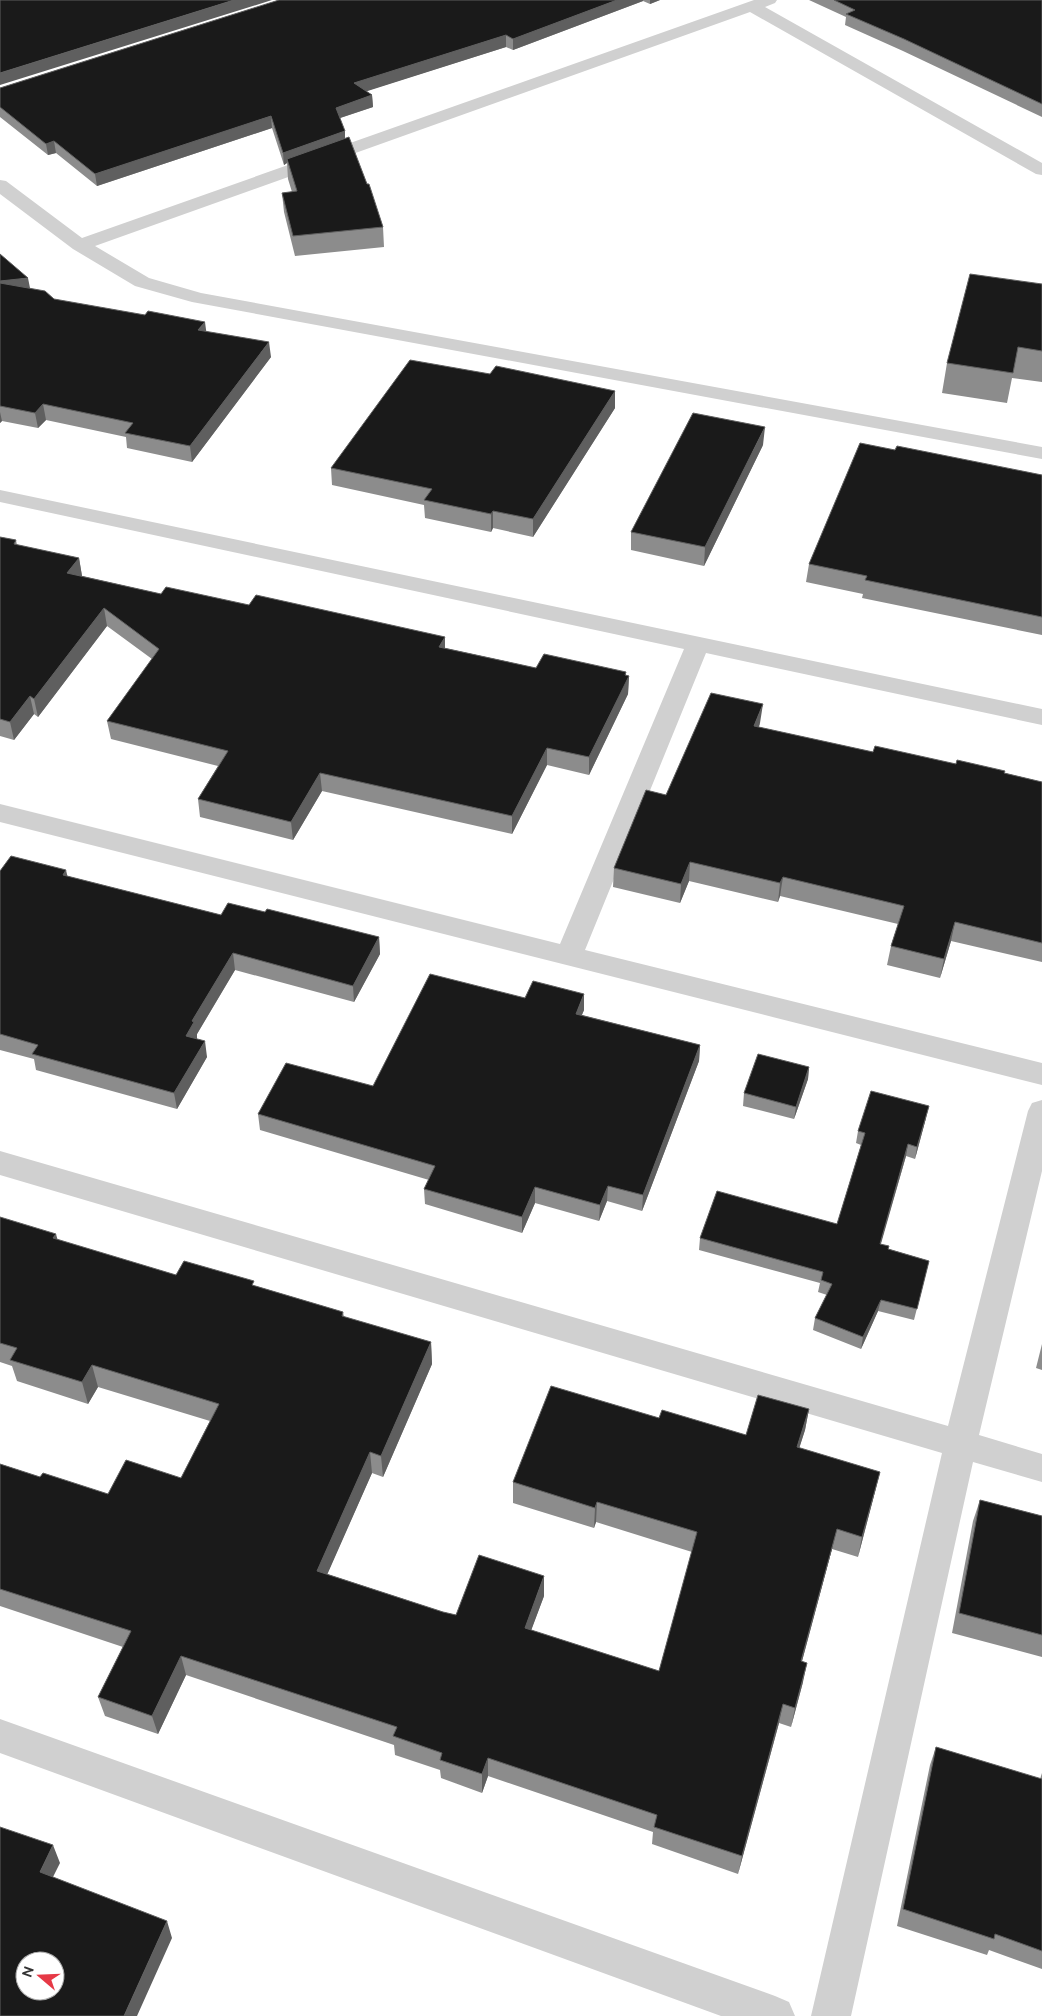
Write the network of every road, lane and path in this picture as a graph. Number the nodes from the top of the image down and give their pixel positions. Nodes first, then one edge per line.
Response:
1 (769, 0) edge
2 (751, 6) junction
3 (1042, 170) edge
4 (0, 186) edge
5 (80, 245) junction
6 (1042, 453) edge
7 (0, 496) edge
8 (698, 644) junction
9 (1042, 717) edge
10 (0, 813) edge
11 (569, 955) junction
12 (1042, 1074) edge
13 (1042, 1111) edge
14 (0, 1163) edge
15 (960, 1445) junction
16 (1042, 1468) edge
17 (0, 1736) edge
18 (775, 2016) edge
19 (831, 2016) edge

1 - 2 street
2 - 3 street
2 - 5 street
4 - 5 street
5 - 6 street
7 - 8 street
8 - 9 street
8 - 11 street
10 - 11 street
11 - 12 street
13 - 15 street
14 - 15 street
15 - 16 street
15 - 19 street
17 - 18 street

